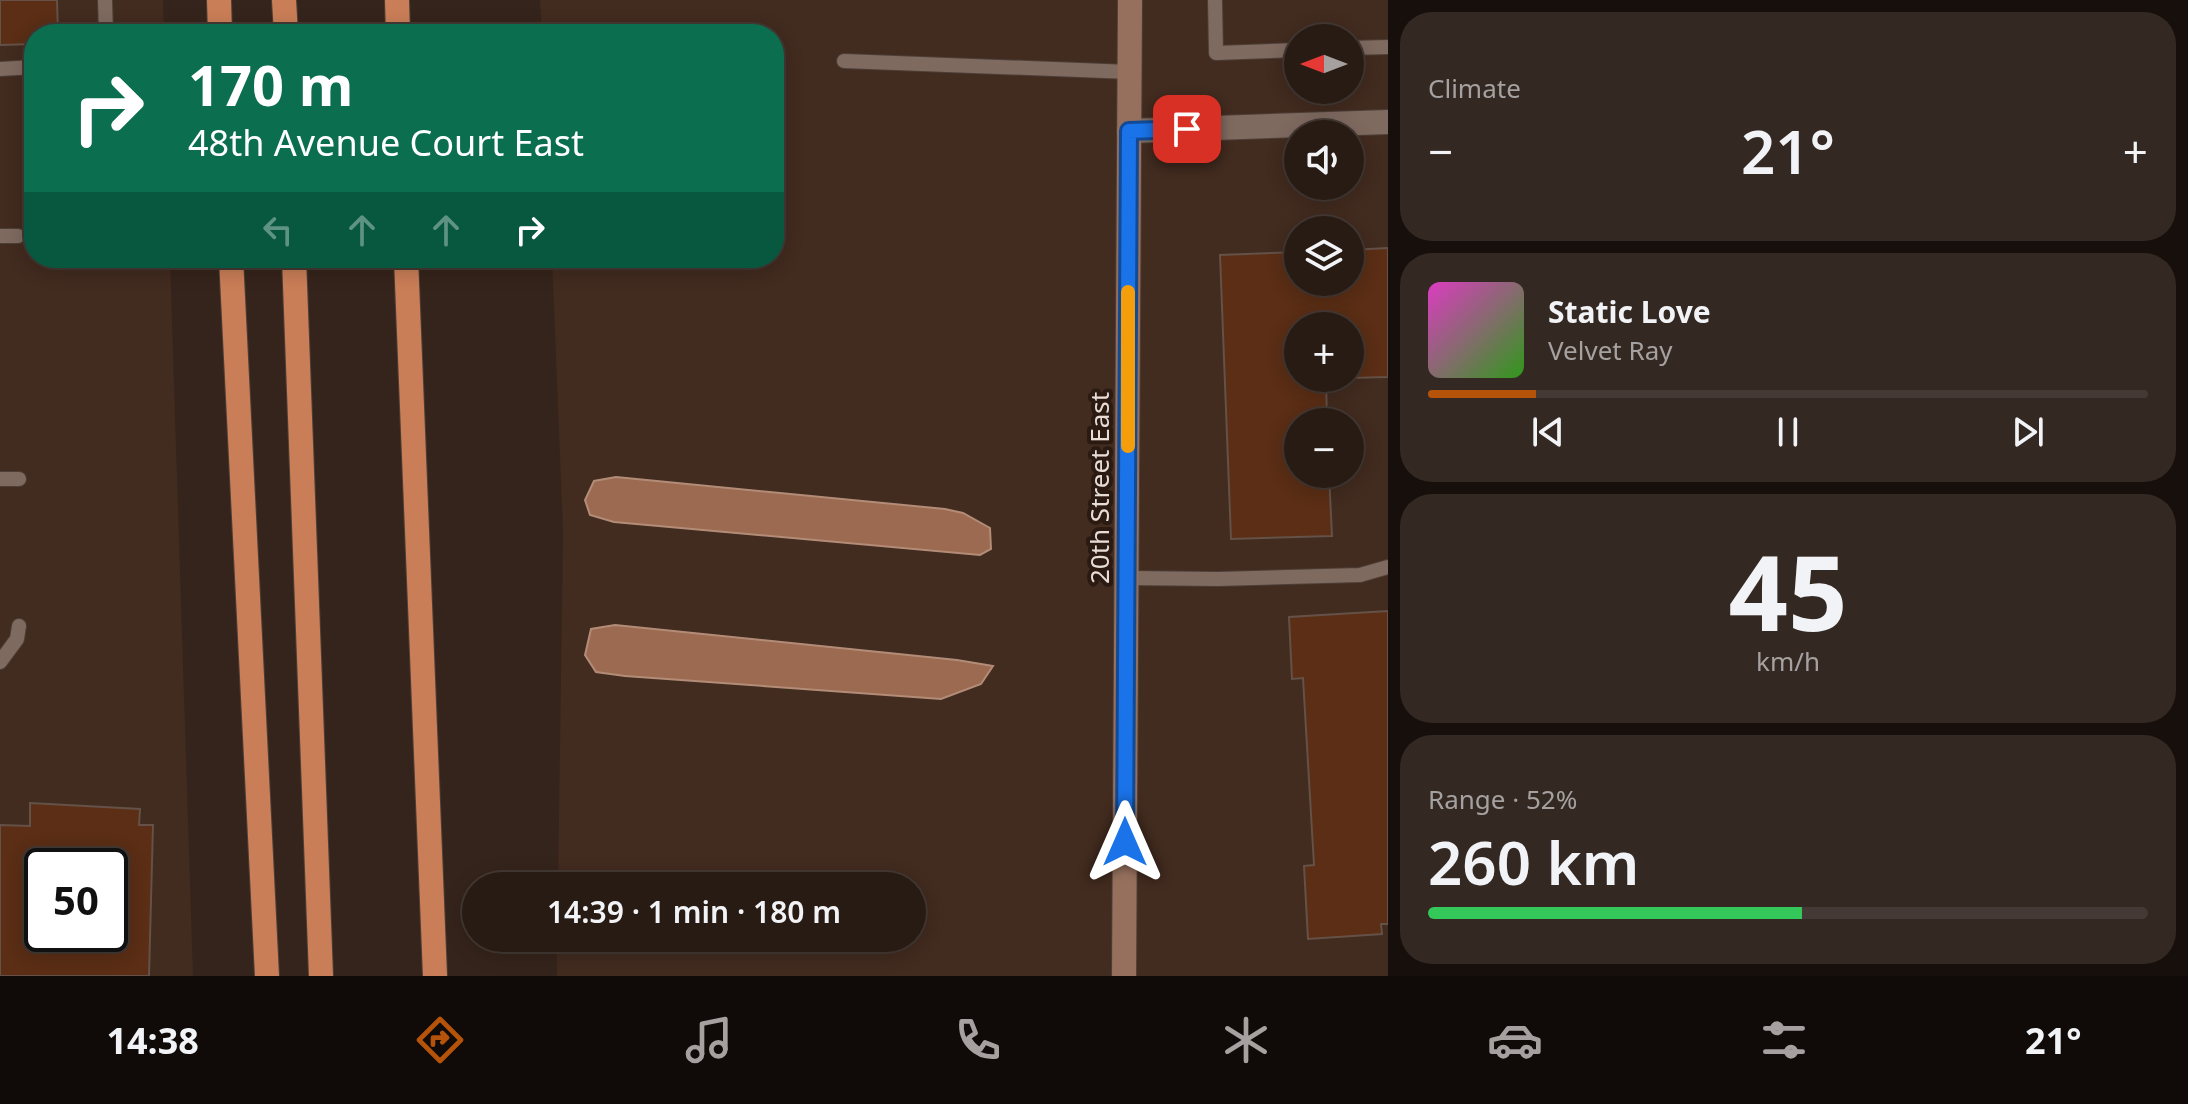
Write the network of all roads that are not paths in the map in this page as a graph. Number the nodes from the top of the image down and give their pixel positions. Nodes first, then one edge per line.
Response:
1 (105, 0) edge
2 (219, 0) edge
3 (284, 0) edge
4 (397, 0) edge
5 (1130, 0) edge
6 (1215, 0) edge
7 (106, 24) edge
8 (220, 24) edge
9 (285, 24) edge
10 (398, 24) edge
11 (1388, 47) edge
12 (1364, 48) edge
13 (1284, 51) edge
14 (844, 61) dead end
15 (24, 68) edge
16 (0, 69) edge
17 (1130, 72) junction
18 (1388, 122) edge
19 (1129, 131) junction
20 (0, 236) edge
21 (18, 236) dead end
22 (232, 268) edge
23 (294, 268) edge
24 (406, 268) edge
25 (0, 479) edge
26 (19, 479) dead end
27 (1388, 567) edge
28 (1127, 578) junction
29 (19, 626) dead end
30 (0, 662) edge
31 (267, 976) edge
32 (321, 976) edge
33 (435, 976) edge
34 (1124, 976) edge

1 - 7 lane
2 - 8 highway
3 - 9 highway
4 - 10 highway
5 - 17 main road, 20th Street East
6 - 13 lane
11 - 12 lane
14 - 17 lane
15 - 16 lane
17 - 19 main road, 20th Street East
18 - 19 street
19 - 28 main road, 20th Street East
20 - 21 lane
22 - 31 highway
23 - 32 highway
24 - 33 highway
25 - 26 lane
27 - 28 lane
28 - 34 main road, 20th Street East
29 - 30 lane

